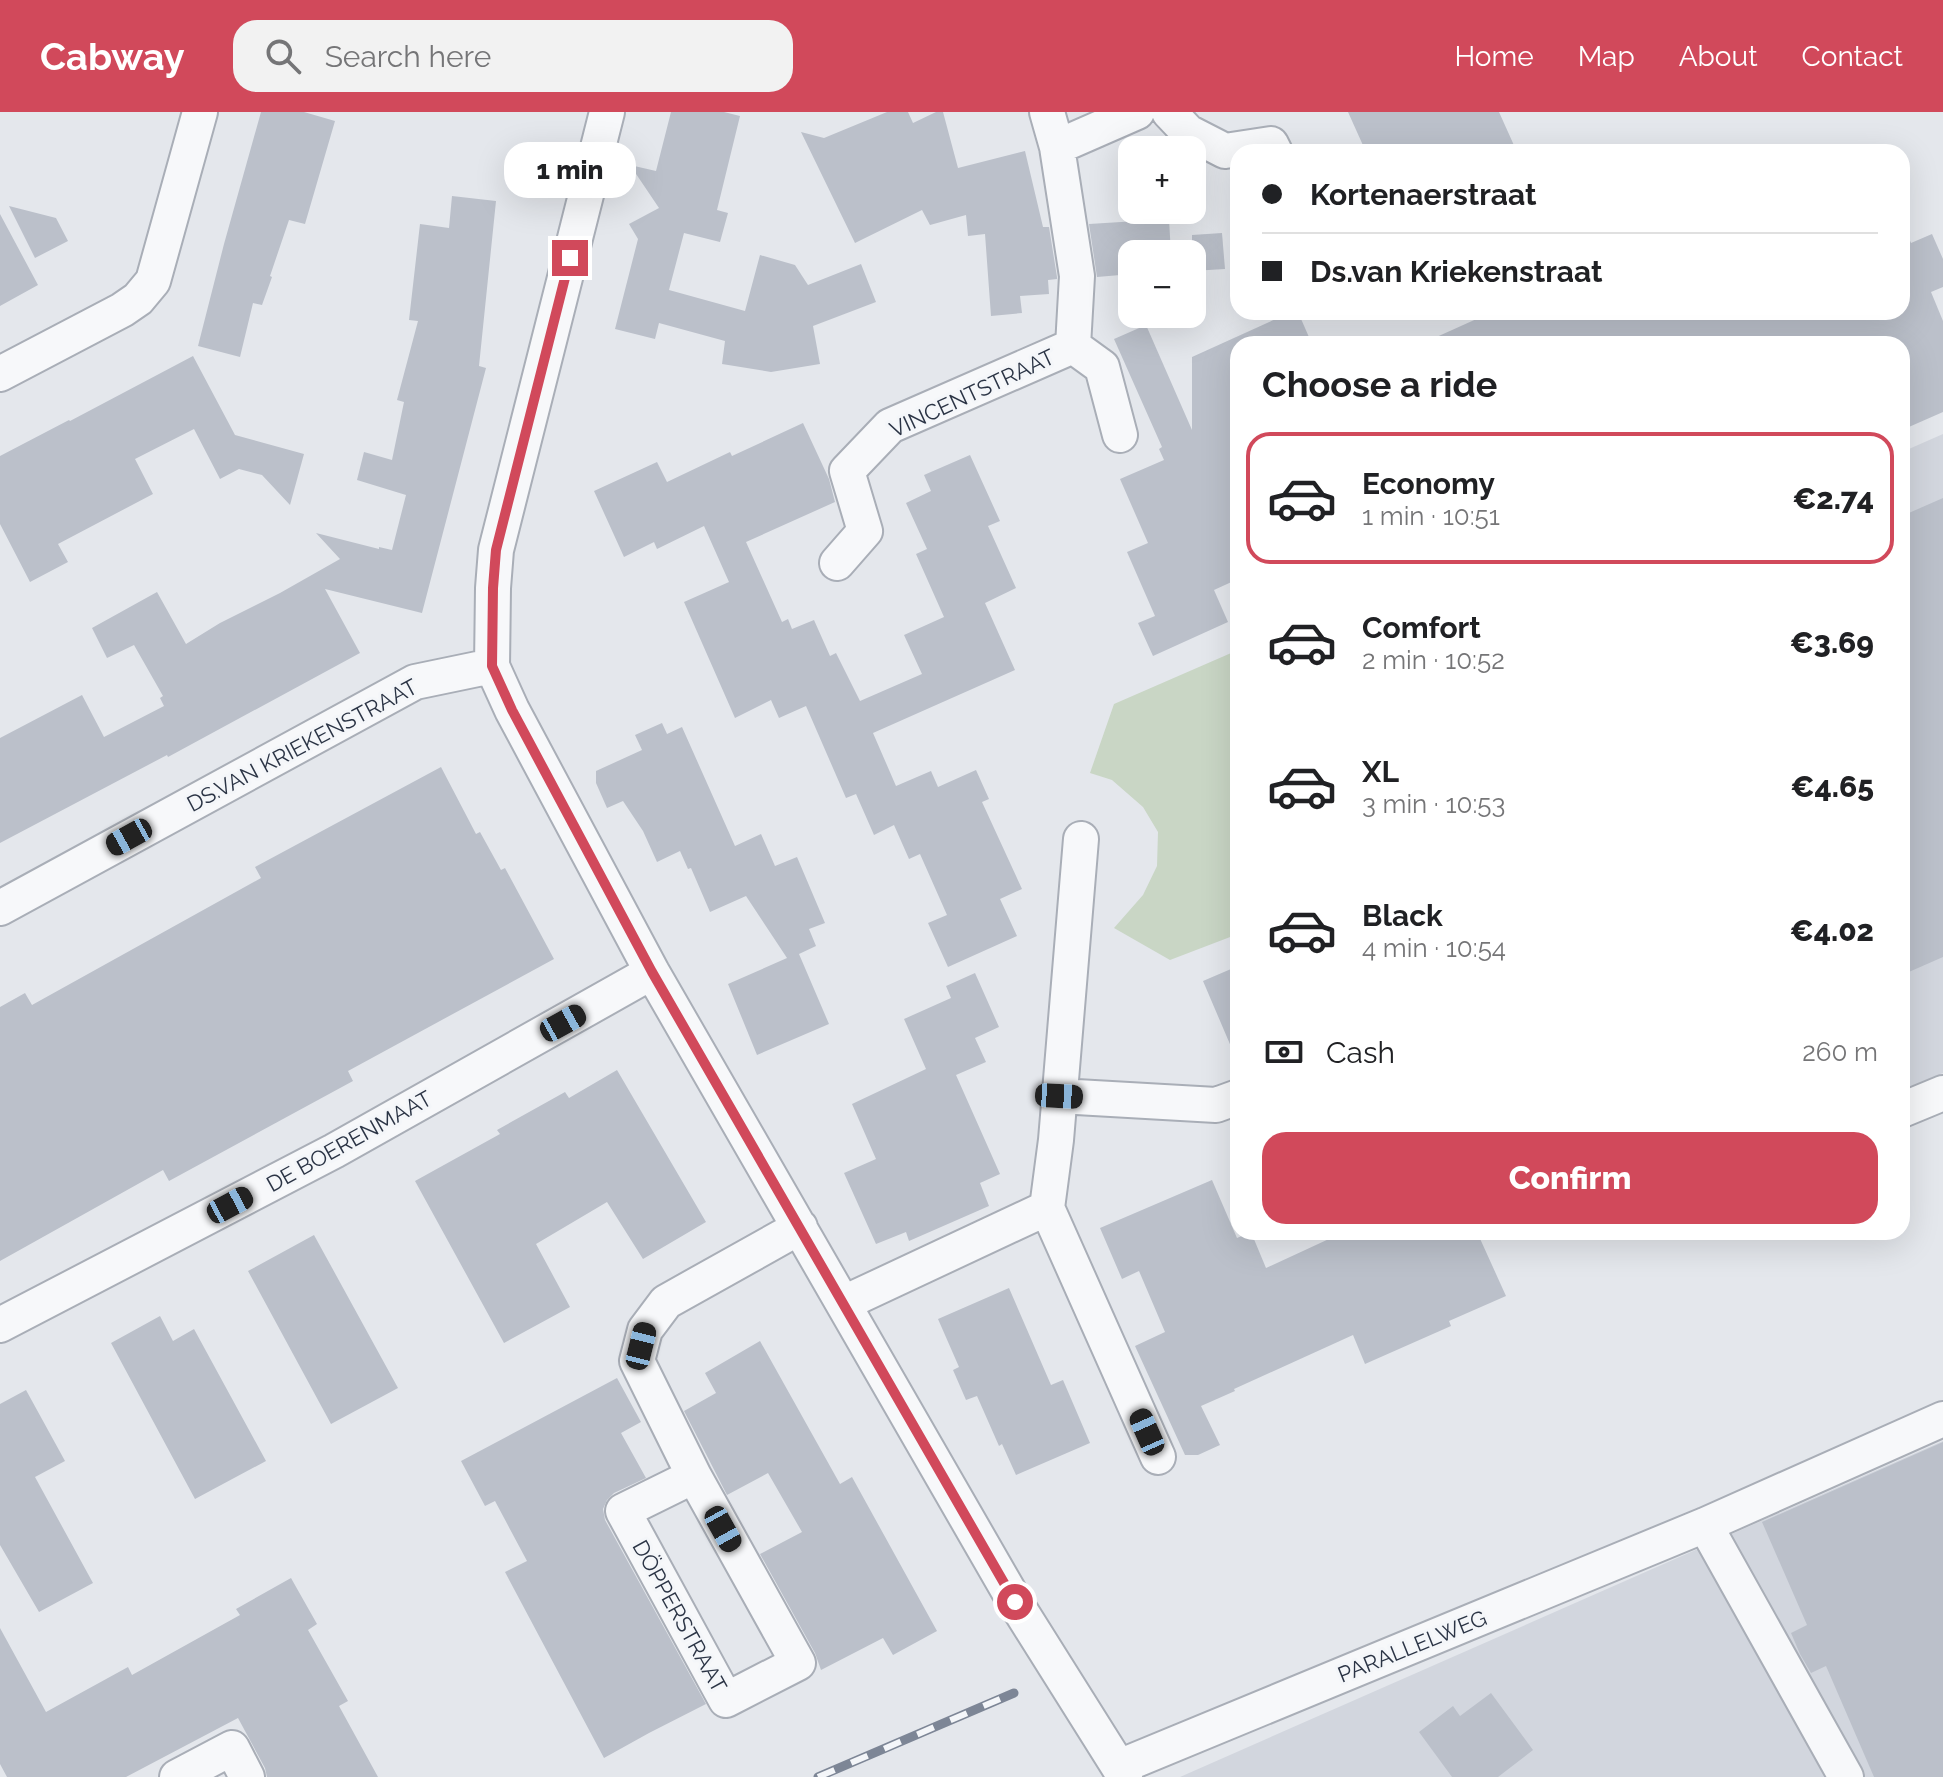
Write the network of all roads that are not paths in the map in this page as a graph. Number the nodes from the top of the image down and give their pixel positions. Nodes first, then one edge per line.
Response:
1 (200, 112) edge
2 (607, 112) edge
3 (1047, 112) edge
4 (1137, 112) edge
5 (1169, 112) edge
6 (1057, 147) junction
7 (1230, 150) edge
8 (1073, 346) junction
9 (0, 374) edge
10 (1120, 435) dead end
11 (837, 563) dead end
12 (492, 666) junction
13 (1081, 839) dead end
14 (0, 908) edge
15 (652, 972) junction
16 (1943, 1093) edge
17 (1059, 1096) junction
18 (1230, 1100) edge
19 (1910, 1107) edge
20 (1047, 1208) junction
21 (800, 1227) junction
22 (844, 1303) junction
23 (0, 1325) edge
24 (1943, 1419) edge
25 (1158, 1457) dead end
26 (694, 1476) junction
27 (1705, 1525) junction
28 (1122, 1772) edge
29 (177, 1777) edge
30 (247, 1777) edge
31 (1846, 1777) edge

1 - 9 street
2 - 12 street
3 - 6 street, VINCENTSTRAAT
4 - 6 street
5 - 7 street
6 - 8 street, VINCENTSTRAAT
8 - 10 street, VINCENTSTRAAT
8 - 11 street, VINCENTSTRAAT
12 - 14 street, DS.VAN KRIEKENSTRAAT
12 - 15 street
13 - 17 street
15 - 21 street
15 - 23 street, DE BOERENMAAT
16 - 19 street
17 - 18 street
17 - 20 street
20 - 22 street
20 - 25 street
21 - 22 street
21 - 26 street, DÖPPERSTRAAT
22 - 28 street
24 - 27 street, PARALLELWEG
26 - 26 street, DÖPPERSTRAAT
27 - 28 street, PARALLELWEG
27 - 31 street
29 - 30 street

